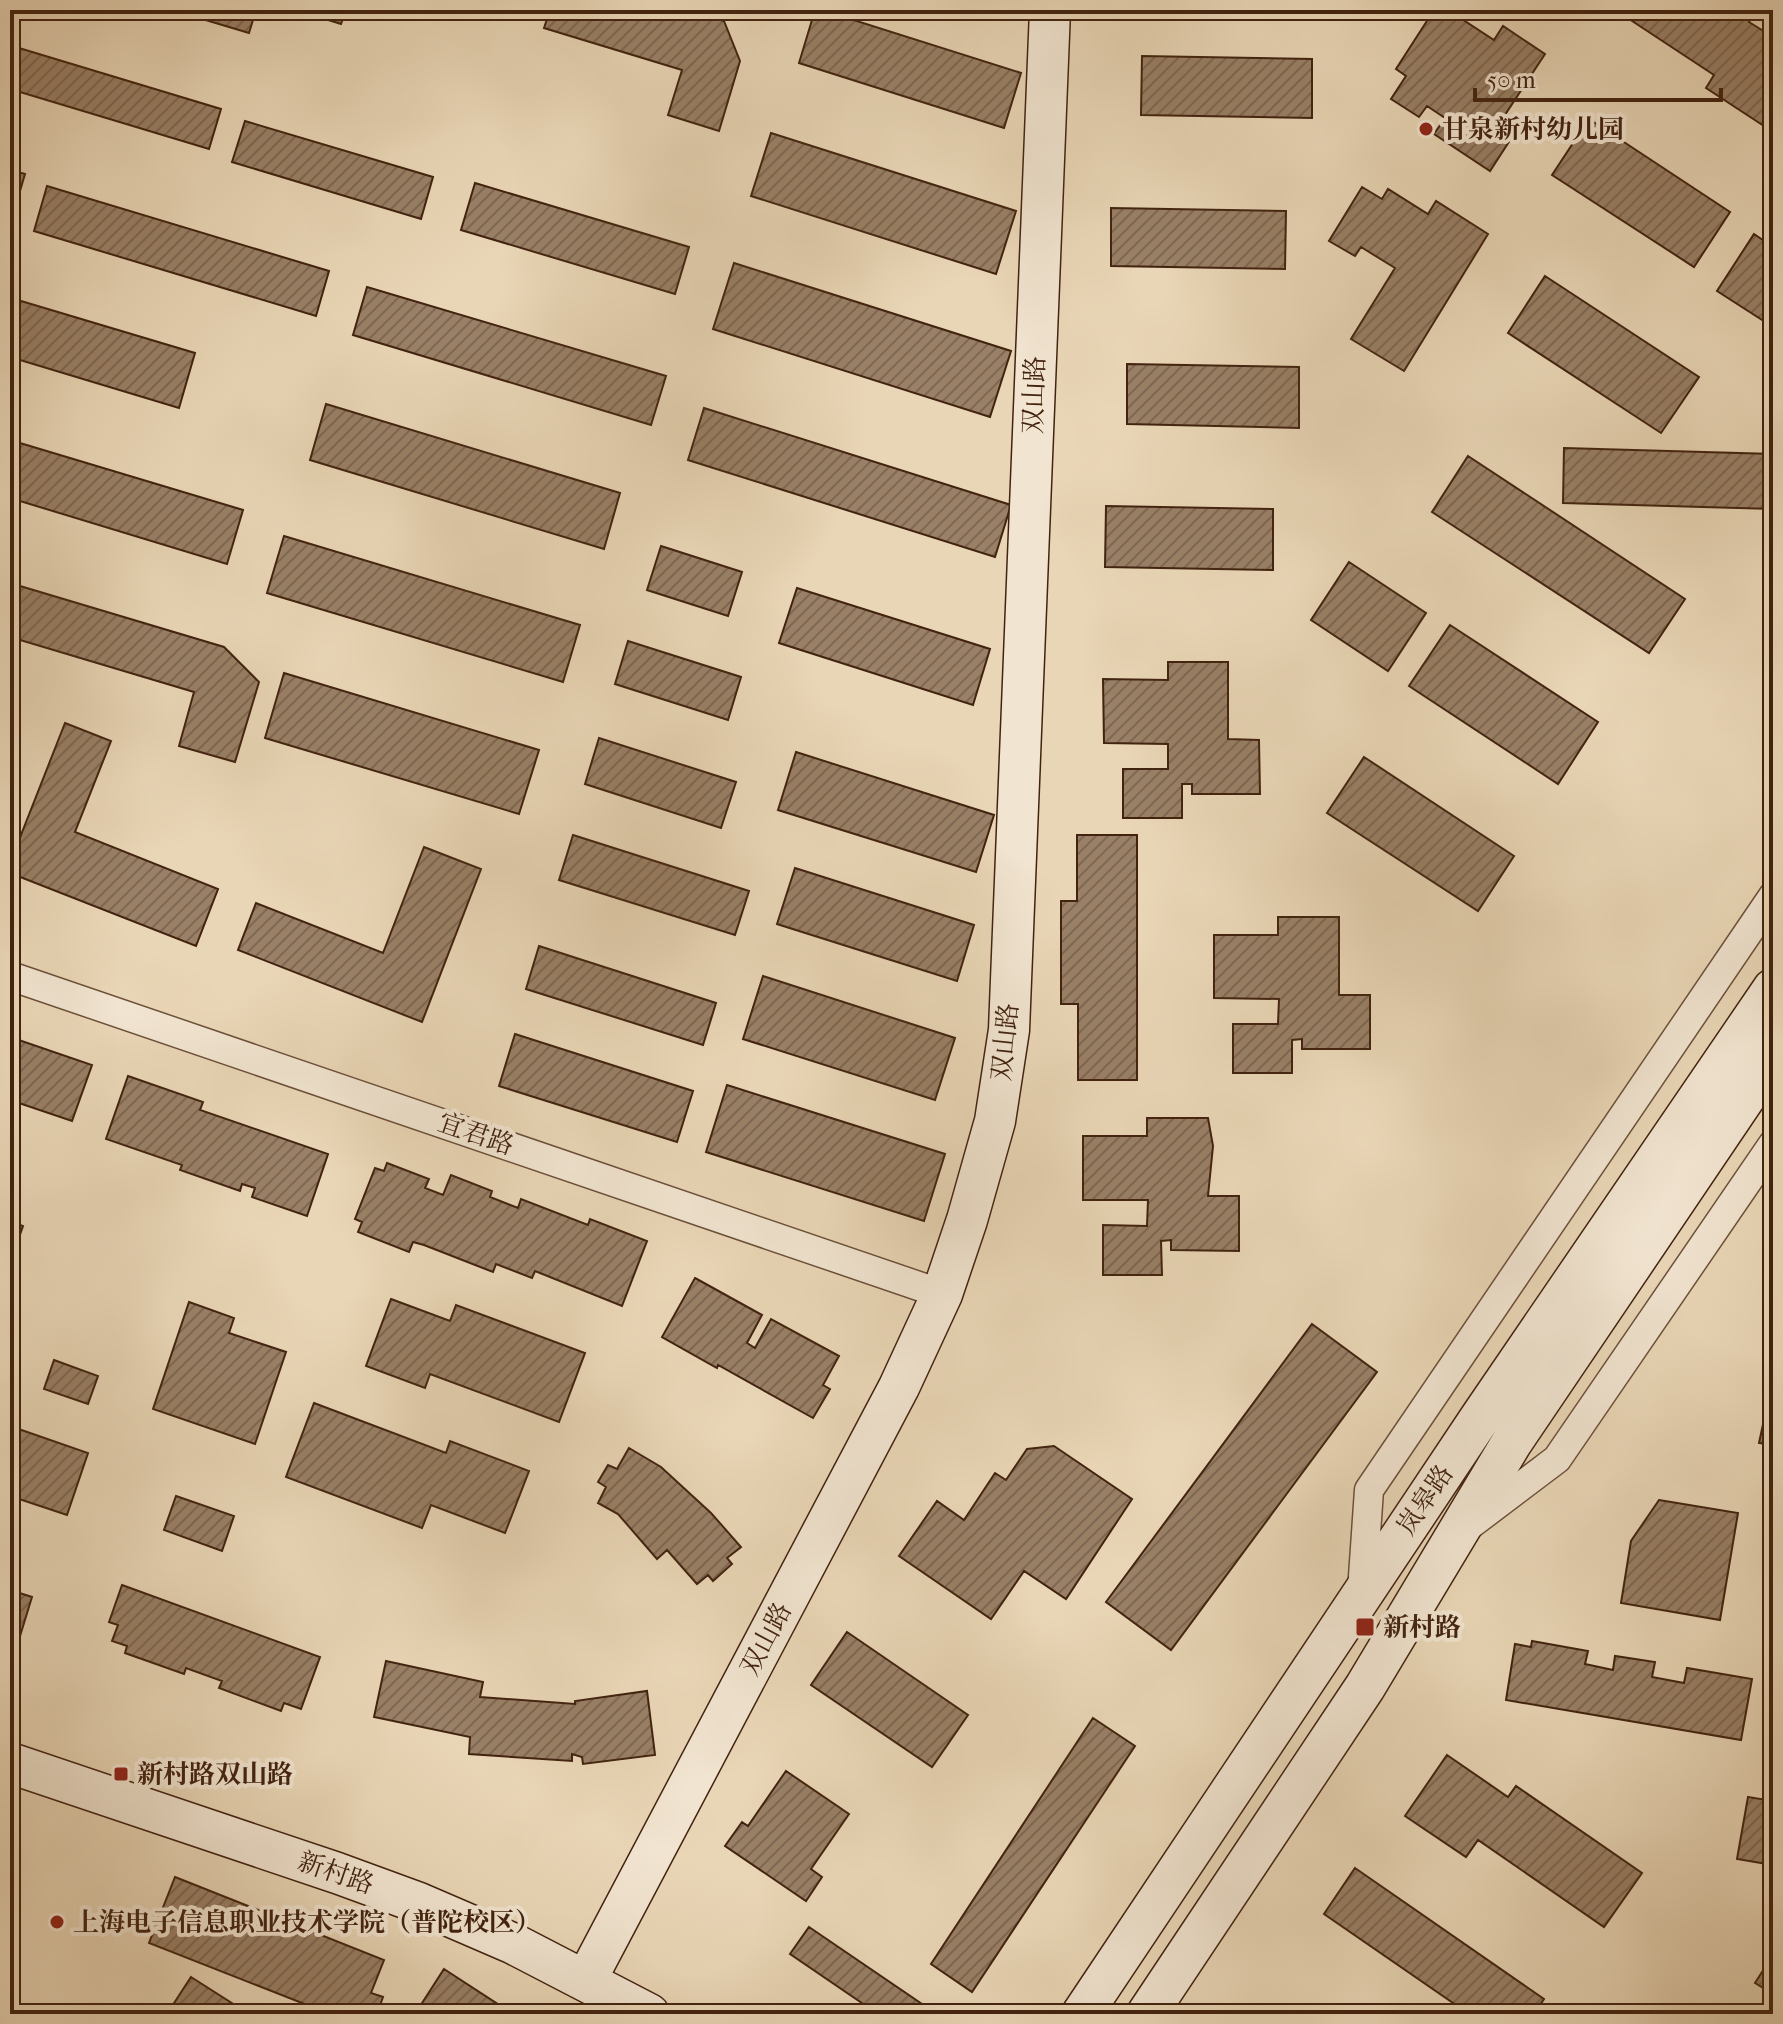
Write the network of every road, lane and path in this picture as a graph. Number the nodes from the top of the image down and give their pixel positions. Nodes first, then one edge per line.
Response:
1 (1050, 10) edge
2 (1773, 896) edge
3 (10, 976) edge
4 (1773, 989) edge
5 (1773, 1056) edge
6 (1773, 1144) edge
7 (942, 1294) junction
8 (1457, 1534) junction
9 (1361, 1596) junction
10 (10, 1763) edge
11 (586, 1980) junction
12 (649, 2014) edge
13 (1082, 2014) edge
14 (1147, 2014) edge

1 - 7 main road, 双山路
2 - 9 street
3 - 7 street, 宜君路
4 - 9 main road, 岚皋路
5 - 8 main road, 岚皋路
6 - 8 street
7 - 11 main road, 双山路
8 - 14 main road, 岚皋路
9 - 13 main road, 岚皋路
10 - 11 main road, 新村路
11 - 12 main road, 新村路

